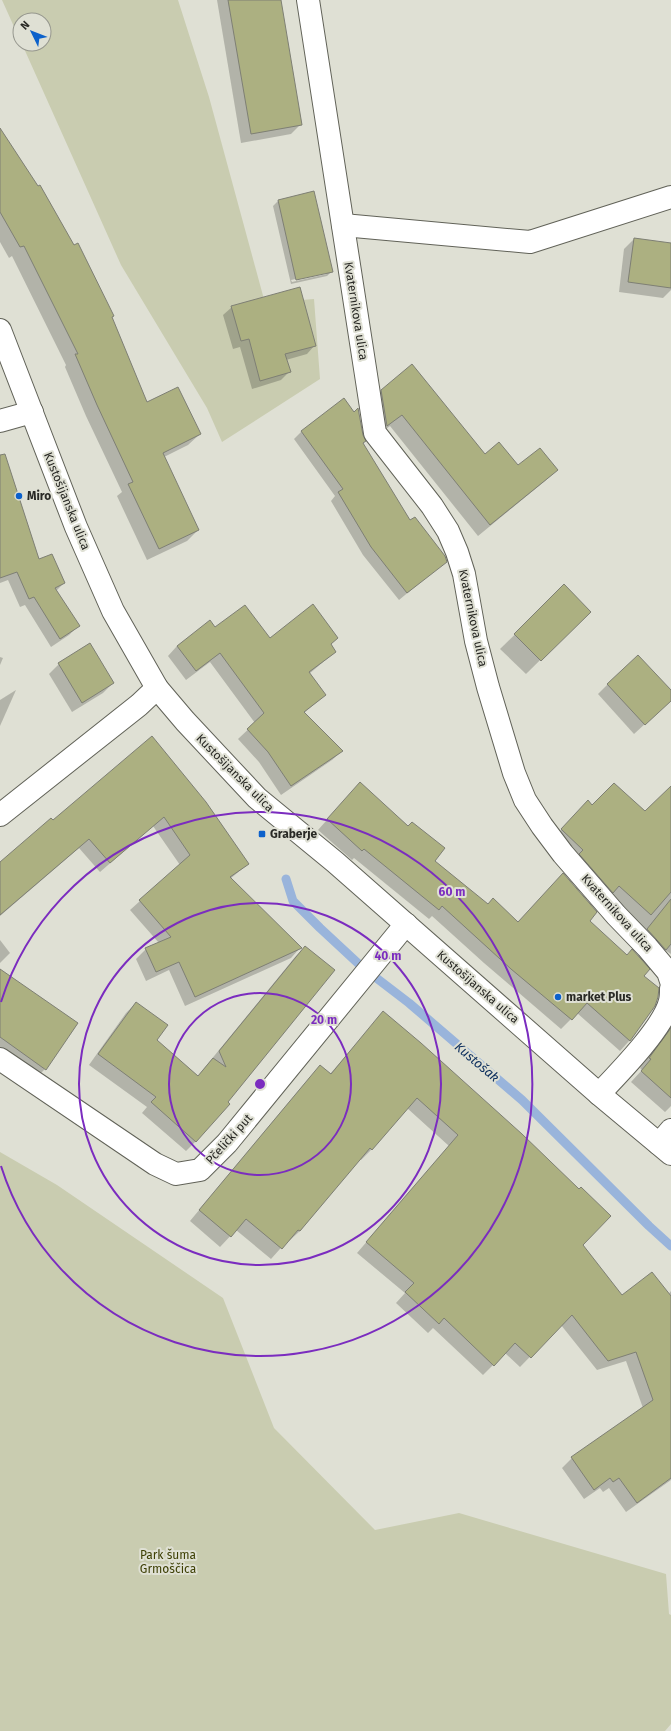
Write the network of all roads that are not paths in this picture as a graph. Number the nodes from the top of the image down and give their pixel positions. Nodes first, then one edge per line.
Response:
1 (308, 0) edge
2 (671, 197) edge
3 (342, 225) junction
4 (0, 330) edge
5 (32, 412) junction
6 (0, 421) edge
7 (158, 688) junction
8 (0, 815) edge
9 (406, 924) junction
10 (671, 981) edge
11 (671, 989) edge
12 (0, 1059) edge
13 (599, 1094) junction
14 (667, 1143) edge

1 - 3 street, Kvaternikova ulica
2 - 3 street
3 - 10 street, Kvaternikova ulica
4 - 5 street, Kustošijanska ulica
5 - 6 street
5 - 7 street, Kustošijanska ulica
7 - 8 street
7 - 9 street, Kustošijanska ulica
9 - 12 street, Pčelički put
9 - 13 street, Kustošijanska ulica
11 - 13 street
13 - 14 street, Kustošijanska ulica

